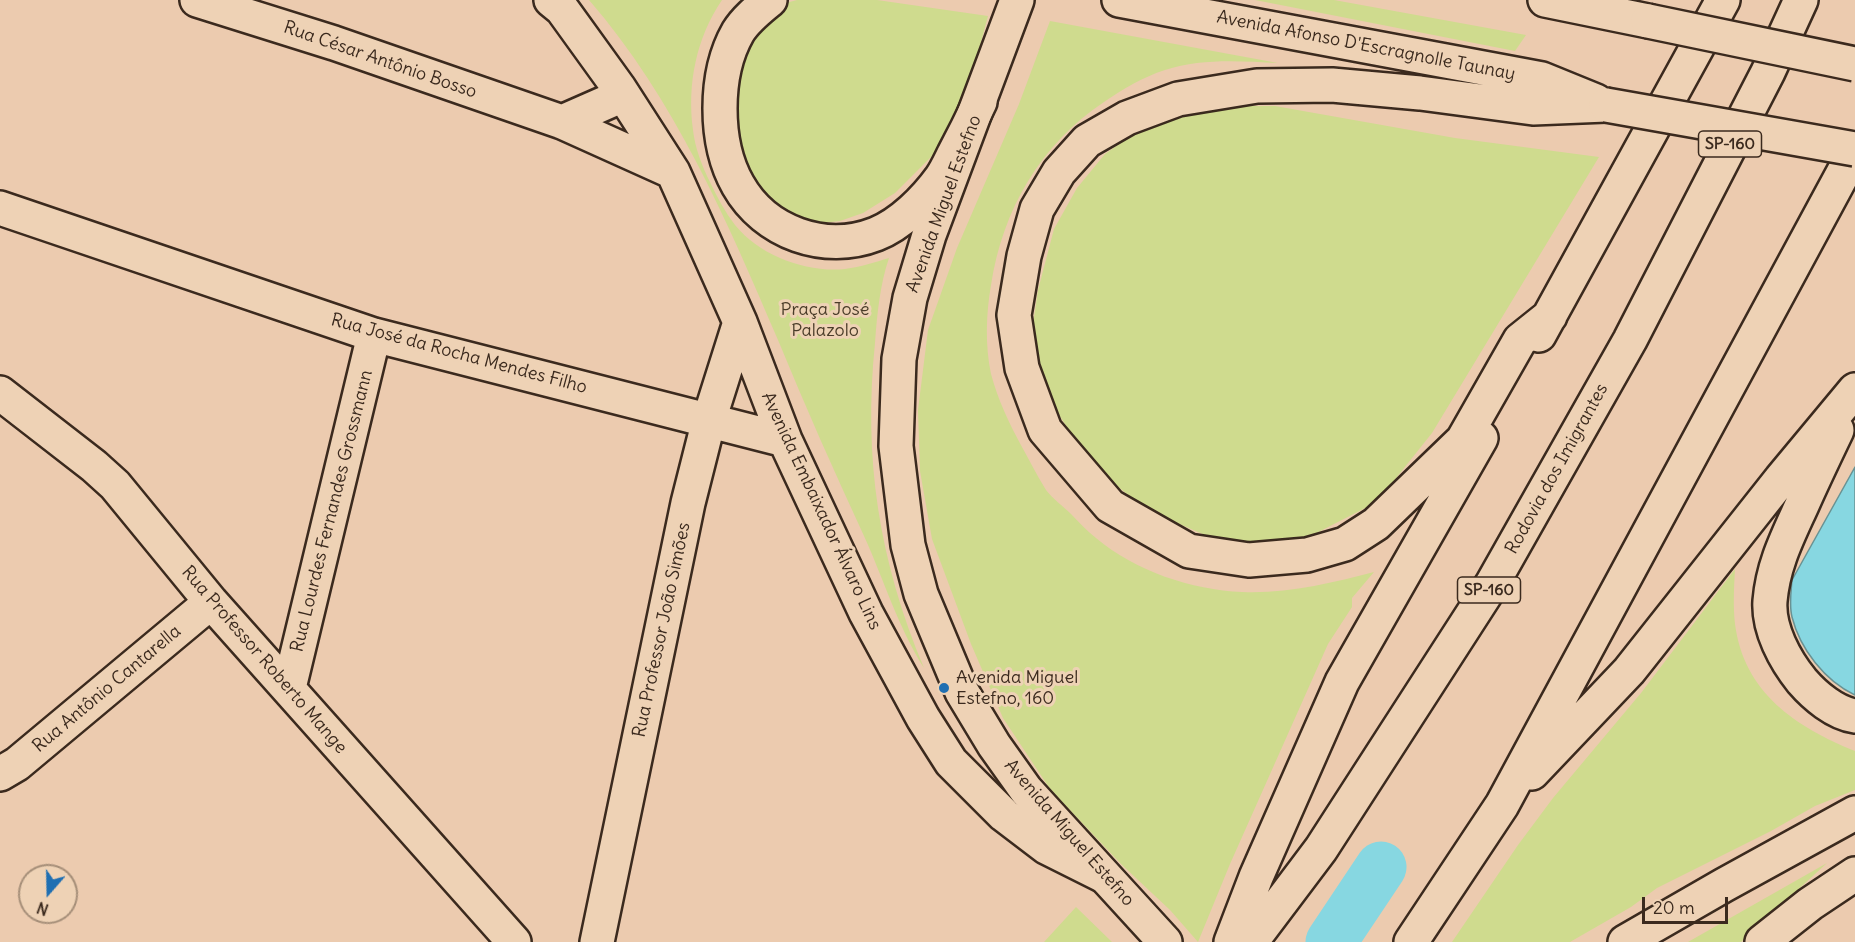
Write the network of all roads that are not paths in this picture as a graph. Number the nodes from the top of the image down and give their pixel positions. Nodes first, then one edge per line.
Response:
1 (197, 0) edge
2 (551, 0) edge
3 (770, 0) edge
4 (1017, 0) edge
5 (1119, 0) edge
6 (1606, 0) edge
7 (1697, 0) edge
8 (1723, 0) edge
9 (1801, 0) edge
10 (1551, 1) edge
11 (1648, 21) junction
12 (1855, 64) edge
13 (1684, 70) junction
14 (619, 88) junction
15 (985, 88) junction
16 (1538, 94) junction
17 (562, 122) junction
18 (1855, 150) edge
19 (672, 172) junction
20 (0, 208) edge
21 (1550, 316) junction
22 (740, 322) junction
23 (374, 335) junction
24 (1855, 390) edge
25 (0, 393) edge
26 (709, 420) junction
27 (785, 440) junction
28 (211, 602) junction
29 (289, 688) junction
30 (1855, 716) edge
31 (0, 774) edge
32 (1502, 805) junction
33 (1855, 813) edge
34 (1855, 874) edge
35 (1102, 875) junction
36 (514, 942) edge
37 (597, 942) edge
38 (1165, 942) edge
39 (1231, 942) edge
40 (1251, 942) edge
41 (1412, 942) edge
42 (1625, 942) edge
43 (1762, 942) edge

1 - 17 main road, Rua César Antônio Bosso
2 - 14 main road, Avenida Embaixador Álvaro Lins
3 - 15 main road
4 - 15 main road, Avenida Miguel Estefno
5 - 16 main road, Avenida Afonso D'Escragnolle Taunay
6 - 11 main road
7 - 13 main road
8 - 13 main road
9 - 40 main road, Rodovia dos Imigrantes / SP-160
10 - 11 main road
11 - 12 main road, bridge
13 - 21 main road
14 - 17 main road
14 - 19 main road, Avenida Embaixador Álvaro Lins
15 - 35 main road, Avenida Miguel Estefno
16 - 18 main road, bridge
16 - 21 main road
17 - 19 main road, Rua César Antônio Bosso
18 - 32 main road
19 - 22 main road, Avenida Embaixador Álvaro Lins
20 - 23 main road, Rua José da Rocha Mendes Filho
21 - 39 main road
22 - 26 main road, Rua Professor João Simões
22 - 27 main road, Avenida Embaixador Álvaro Lins
23 - 26 main road, Rua José da Rocha Mendes Filho
23 - 29 main road, Rua Lourdes Fernandes Grossmann
24 - 30 main road
24 - 32 main road
25 - 28 main road, Rua Professor Roberto Mange
26 - 27 main road, Rua José da Rocha Mendes Filho
26 - 37 main road, Rua Professor João Simões
27 - 35 main road, Avenida Embaixador Álvaro Lins
28 - 29 main road, Rua Professor Roberto Mange
28 - 31 main road, Rua Antônio Cantarella
29 - 36 main road, Rua Professor Roberto Mange
32 - 41 main road
33 - 42 main road
34 - 43 main road
35 - 38 main road, Avenida Miguel Estefno

